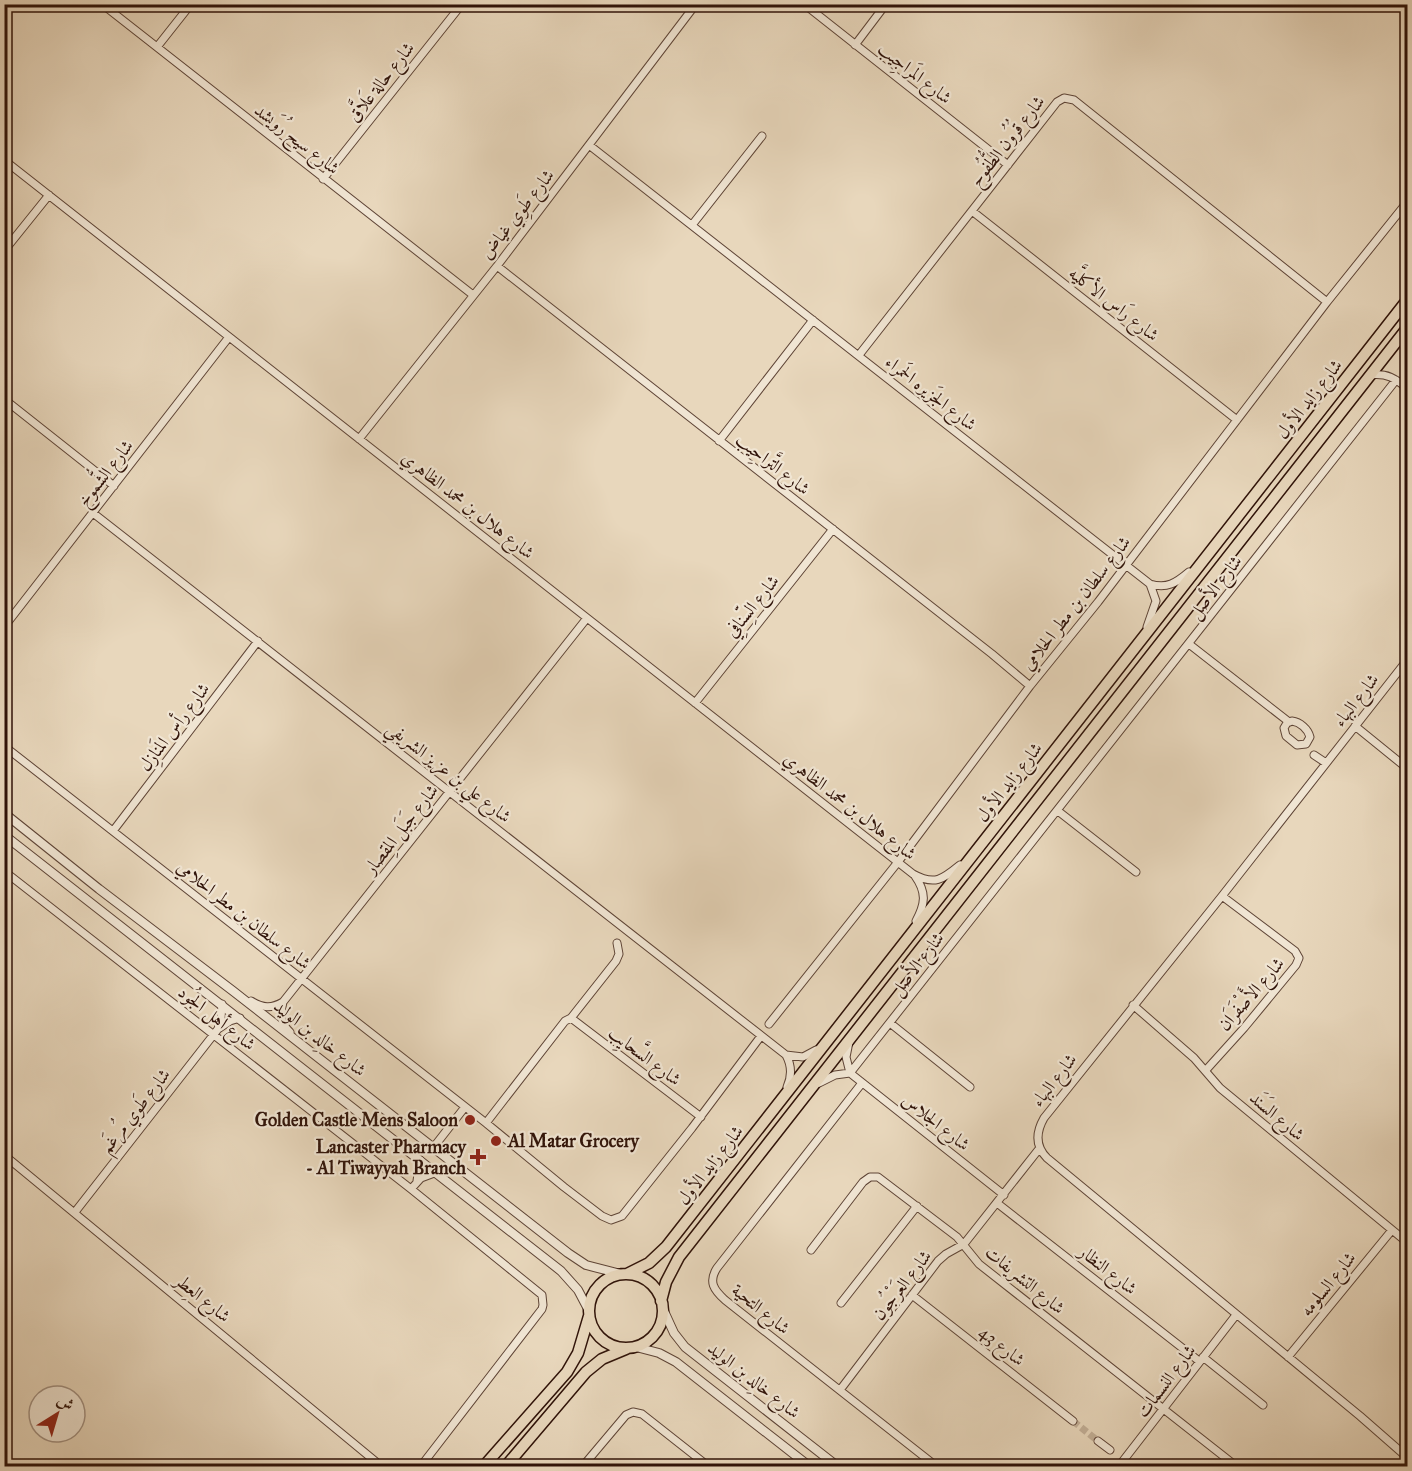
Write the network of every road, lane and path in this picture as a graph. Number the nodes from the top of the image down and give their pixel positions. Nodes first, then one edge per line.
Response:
1 (102, 4) edge
2 (191, 4) edge
3 (462, 4) edge
4 (696, 4) edge
5 (804, 4) edge
6 (886, 4) edge
7 (855, 45) junction
8 (157, 47) junction
9 (762, 136) dead end
10 (589, 145) junction
11 (4, 160) edge
12 (1008, 165) junction
13 (323, 179) junction
14 (49, 195) junction
15 (1407, 201) edge
16 (972, 211) junction
17 (692, 225) junction
18 (4, 251) edge
19 (496, 266) junction
20 (473, 295) junction
21 (1407, 299) edge
22 (1327, 302) junction
23 (813, 320) junction
24 (1407, 327) edge
25 (229, 337) junction
26 (859, 355) junction
27 (1370, 375) junction
28 (1396, 380) junction
29 (1407, 389) edge
30 (4, 399) edge
31 (1237, 420) junction
32 (359, 439) junction
33 (719, 441) junction
34 (114, 486) junction
35 (93, 513) junction
36 (833, 529) junction
37 (1207, 558) junction
38 (1126, 565) junction
39 (1150, 584) junction
40 (587, 618) junction
41 (4, 627) edge
42 (1141, 640) junction
43 (258, 641) junction
44 (1189, 644) junction
45 (1407, 659) edge
46 (1030, 686) junction
47 (695, 703) junction
48 (1289, 722) junction
49 (1355, 726) junction
50 (1300, 745) junction
51 (4, 746) edge
52 (1326, 763) junction
53 (1407, 769) edge
54 (450, 792) junction
55 (1058, 811) junction
56 (4, 813) edge
57 (113, 831) junction
58 (4, 836) edge
59 (973, 855) junction
60 (897, 862) junction
61 (4, 871) edge
62 (1136, 872) dead end
63 (914, 874) junction
64 (72, 889) junction
65 (99, 889) junction
66 (1222, 896) junction
67 (908, 939) junction
68 (617, 943) dead end
69 (302, 979) junction
70 (232, 991) junction
71 (283, 1002) junction
72 (222, 1004) junction
73 (1133, 1005) junction
74 (240, 1018) junction
75 (571, 1018) junction
76 (890, 1023) junction
77 (769, 1024) dead end
78 (216, 1031) junction
79 (761, 1036) junction
80 (830, 1038) junction
81 (849, 1040) junction
82 (310, 1051) junction
83 (786, 1055) junction
84 (1206, 1070) junction
85 (850, 1073) junction
86 (862, 1083) junction
87 (812, 1087) junction
88 (970, 1087) dead end
89 (781, 1100) junction
90 (465, 1107) junction
91 (701, 1117) junction
92 (486, 1123) junction
93 (433, 1148) junction
94 (1039, 1149) junction
95 (4, 1155) edge
96 (420, 1160) junction
97 (436, 1172) junction
98 (417, 1181) junction
99 (411, 1189) junction
100 (1004, 1195) junction
101 (997, 1203) junction
102 (916, 1206) junction
103 (75, 1212) junction
104 (1392, 1230) junction
105 (1407, 1243) edge
106 (964, 1244) junction
107 (811, 1250) dead end
108 (624, 1274) junction
109 (912, 1295) junction
110 (841, 1303) dead end
111 (662, 1305) junction
112 (589, 1313) junction
113 (1236, 1315) junction
114 (632, 1348) junction
115 (1288, 1357) junction
116 (1201, 1359) junction
117 (840, 1390) junction
118 (1263, 1405) dead end
119 (1163, 1409) junction
120 (1073, 1420) tunnel mouth
121 (1098, 1441) tunnel mouth
122 (1110, 1450) dead end
123 (1407, 1458) edge
124 (381, 1467) edge
125 (421, 1467) edge
126 (484, 1467) edge
127 (506, 1467) edge
128 (584, 1467) edge
129 (708, 1467) edge
130 (809, 1467) edge
131 (837, 1467) edge
132 (936, 1467) edge
133 (1119, 1467) edge
134 (1236, 1467) edge

1 - 8 street, شارع سيح رُوَيشد
2 - 8 street
3 - 13 street, شارع حالة عَلاَّق
4 - 10 street, شارع طَوِي غياض
5 - 7 street, شارع المَراجِيب
6 - 7 street
7 - 12 street, شارع المَراجِيب
8 - 13 street, شارع سيح رُوَيشد
9 - 17 street
10 - 17 street, شارع الجَزيره الحَمراء
10 - 19 street, شارع طَوِي غياض
11 - 14 street, شارع هلال بن محمد الظاهري
12 - 16 street, شارع قُرُون الطُّفُوح
12 - 22 street, شارع قُرُون الطُّفُوح
13 - 20 street, شارع سيح رُوَيشد
14 - 18 street
14 - 25 street, شارع هلال بن محمد الظاهري
15 - 22 street, شارع سلطان بن مطر الحلامي
16 - 26 street, شارع قُرُون الطُّفُوح
16 - 31 street, شارع رَاس الأكليَّه
17 - 23 street, شارع الجَزيره الحَمراء
19 - 20 street, شارع طَوِي غياض
19 - 33 street, شارع التَّراحِيب
20 - 32 street, شارع طَوِي غياض
21 - 37 main road, شارع زايد الأول
22 - 31 street, شارع سلطان بن مطر الحلامي
23 - 26 street, شارع الجَزيره الحَمراء
23 - 33 street
24 - 27 main road, شارع زايد الأول
25 - 32 street, شارع هلال بن محمد الظاهري
25 - 34 street, شارع الشُّموخ
26 - 38 street, شارع الجَزيره الحَمراء
27 - 28 street
27 - 81 main road, شارع زايد الأول
28 - 29 street
28 - 44 street, شارع الأصل
30 - 34 street
31 - 38 street, شارع سلطان بن مطر الحلامي
32 - 40 street, شارع هلال بن محمد الظاهري
33 - 36 street, شارع التَّراحِيب
34 - 35 street, شارع الشُّموخ
35 - 41 street, شارع الشُّموخ
35 - 43 street, شارع علي بن عزيز الشريفي
36 - 46 street, شارع التَّراحِيب
36 - 47 street, شارع السِّنافِي
37 - 39 street
37 - 42 main road, شارع زايد الأول
38 - 39 street, شارع الجَزيره الحَمراء
38 - 46 street, شارع سلطان بن مطر الحلامي
39 - 42 street
40 - 47 street, شارع هلال بن محمد الظاهري
40 - 54 street, شارع جَبَل المِقصار
42 - 59 main road, شارع زايد الأول
43 - 54 street, شارع علي بن عزيز الشريفي
43 - 57 street, شارع رأس المَنازِل
44 - 48 street
44 - 55 street, شارع الأصل
45 - 49 street, شارع البهاء
46 - 60 street, شارع سلطان بن مطر الحلامي
47 - 60 street, شارع هلال بن محمد الظاهري
48 - 50 street
48 - 50 street
49 - 52 street, شارع البهاء
49 - 53 street
50 - 52 street
51 - 57 street, شارع سلطان بن مطر الحلامي
52 - 66 street, شارع البهاء
54 - 69 street, شارع جَبَل المِقصار
54 - 79 street, شارع علي بن عزيز الشريفي
55 - 62 street
55 - 76 street, شارع الأصل
56 - 65 street, شارع خالِد بن الوليد
57 - 69 street, شارع سلطان بن مطر الحلامي
58 - 64 street, شارع خالِد بن الوليد
59 - 63 street, شارع هلال بن محمد الظاهري
59 - 67 main road, شارع زايد الأول
60 - 63 street, شارع هلال بن محمد الظاهري
60 - 77 street, شارع سلطان بن مطر الحلامي
61 - 78 street, شارع أهل الجُود
63 - 67 street, شارع هلال بن محمد الظاهري
64 - 65 street
64 - 72 street, شارع خالِد بن الوليد
65 - 70 street, شارع خالِد بن الوليد
66 - 73 street, شارع البهاء
66 - 84 street, شارع الأَصْفَرَان
67 - 80 main road, شارع زايد الأول
68 - 75 street
69 - 71 street, شارع جَبَل المِقصار
69 - 90 street, شارع سلطان بن مطر الحلامي
70 - 71 street
70 - 82 street, شارع خالِد بن الوليد
71 - 82 street
72 - 74 street, شارع خالِد بن الوليد
72 - 78 street, شارع طَوي مُرغَم
73 - 84 street, شارع السَنَد
73 - 94 street, شارع البهاء
74 - 78 street, شارع طَوي مُرغَم
74 - 96 street, شارع خالِد بن الوليد
75 - 91 street, شارع السَّحايِب
75 - 92 street
76 - 85 street, شارع الأصل
76 - 88 street, شارع الأصل
78 - 99 street, شارع أهل الجُود
78 - 103 street, شارع طَوي مُرغَم
79 - 83 street, شارع علي بن عزيز الشريفي
79 - 91 street, شارع سلطان بن مطر الحلامي
80 - 83 street
80 - 89 main road, شارع زايد الأول
81 - 85 street
81 - 87 main road, شارع زايد الأول
82 - 93 street, شارع خالِد بن الوليد
83 - 89 street
84 - 104 street, شارع السَنَد
85 - 86 street, شارع الجلاس
85 - 87 street
86 - 100 street, شارع الجلاس
86 - 117 street, شارع التحية
87 - 111 main road, شارع زايد الأول
89 - 108 main road, شارع زايد الأول
90 - 92 street, شارع سلطان بن مطر الحلامي
90 - 93 street
91 - 92 street, شارع سلطان بن مطر الحلامي
93 - 108 street, شارع خالِد بن الوليد
94 - 100 street, شارع العَرْجُون
94 - 113 street
95 - 103 street, شارع العِطر
96 - 97 street, شارع خالِد بن الوليد
96 - 98 street
97 - 98 street
97 - 112 street, شارع خالِد بن الوليد
98 - 99 street
99 - 125 street, شارع أهل الجُود
100 - 101 street, شارع العَرْجُون
101 - 106 street, شارع العَرْجُون
101 - 116 street, شارع النظار
102 - 106 street, شارع التشريفات
102 - 107 street, شارع التشريفات
102 - 110 street
103 - 124 street, شارع العِطر
104 - 105 street, شارع السَنَد
104 - 115 street, شارع السلومه
106 - 109 street, شارع العَرْجُون
106 - 119 street, شارع التشريفات
108 - 111 main road
108 - 112 main road
109 - 117 street, شارع العَرْجُون
109 - 120 street, شارع 43
111 - 114 main road
111 - 131 street, شارع خالِد بن الوليد
112 - 114 main road
112 - 126 main road
113 - 115 street
113 - 116 street, شارع النسمات
114 - 127 main road
114 - 130 street, شارع خالِد بن الوليد
115 - 123 street
116 - 118 street, شارع النظار
116 - 119 street, شارع النسمات
117 - 132 street, شارع التحية
119 - 133 street, شارع النسمات
119 - 134 street, شارع التشريفات
121 - 122 street
128 - 129 street

